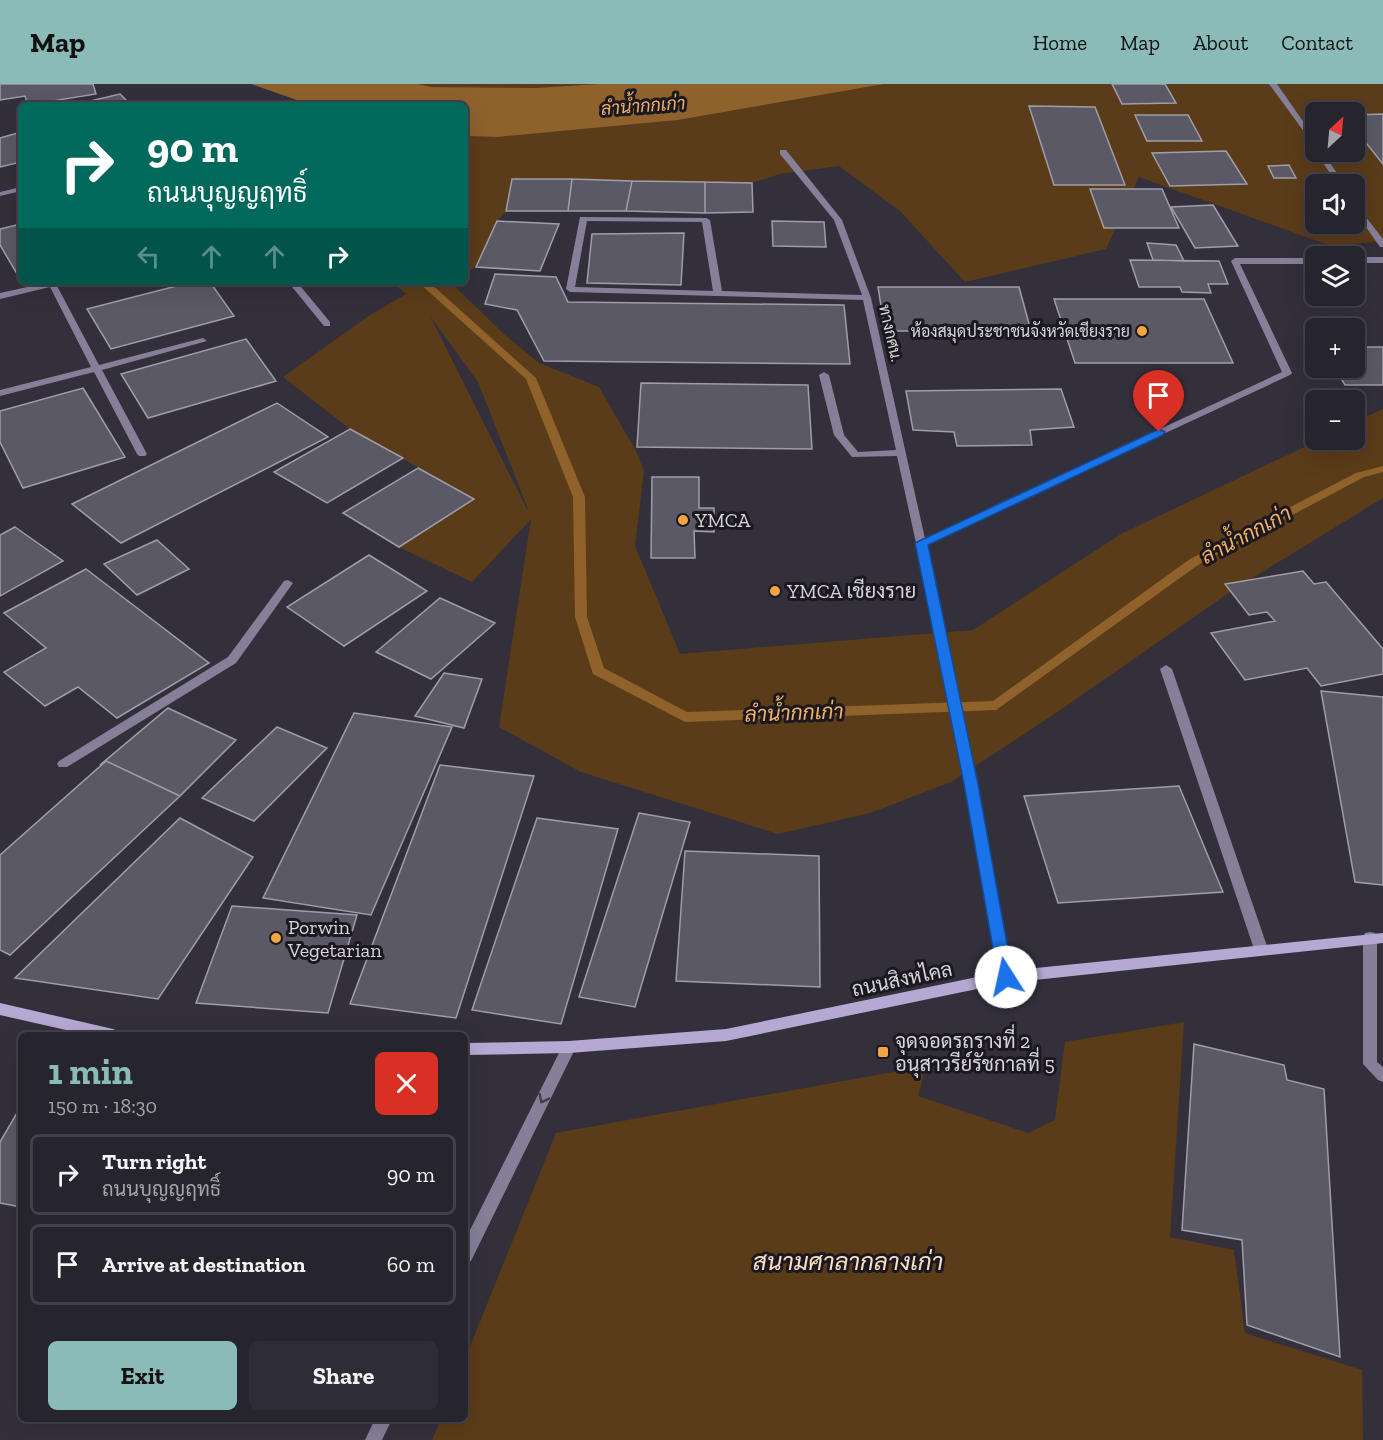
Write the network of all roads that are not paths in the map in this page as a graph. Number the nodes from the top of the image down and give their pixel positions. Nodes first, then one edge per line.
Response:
1 (1273, 84) edge
2 (1305, 130) edge
3 (783, 152) dead end
4 (18, 190) edge
5 (0, 194) edge
6 (1365, 220) edge
7 (1383, 245) edge
8 (1365, 260) edge
9 (1383, 260) edge
10 (1305, 261) edge
11 (48, 285) edge
12 (53, 285) edge
13 (294, 285) edge
14 (718, 294) junction
15 (0, 296) edge
16 (867, 298) junction
17 (327, 324) dead end
18 (203, 342) dead end
19 (96, 369) junction
20 (824, 375) dead end
21 (0, 393) edge
22 (902, 453) junction
23 (142, 454) dead end
24 (921, 543) junction
25 (288, 583) dead end
26 (1166, 669) dead end
27 (63, 764) dead end
28 (1376, 937) edge
29 (1261, 949) junction
30 (1006, 977) junction
31 (0, 1009) edge
32 (100, 1032) edge
33 (569, 1047) junction
34 (468, 1049) edge
35 (1383, 1076) edge
36 (468, 1250) edge
37 (382, 1422) edge
38 (373, 1440) edge

1 - 2 street
3 - 16 street, ทางกศน.
4 - 5 street
6 - 7 street
8 - 9 street
10 - 24 street
11 - 15 street
12 - 19 street
13 - 17 street
14 - 14 street
14 - 16 street
16 - 22 street, ทางกศน.
18 - 19 street
19 - 21 street
19 - 23 street
20 - 22 street
22 - 24 street, ทางกศน.
24 - 30 street, ทางกศน.
25 - 27 street
26 - 29 street
28 - 29 main road, ถนนสิงหไคล
28 - 35 street
29 - 30 main road, ถนนสิงหไคล
30 - 33 main road, ถนนสิงหไคล
31 - 32 main road
33 - 34 main road, ถนนสิงหไคล
33 -> 36 street
37 - 38 street

